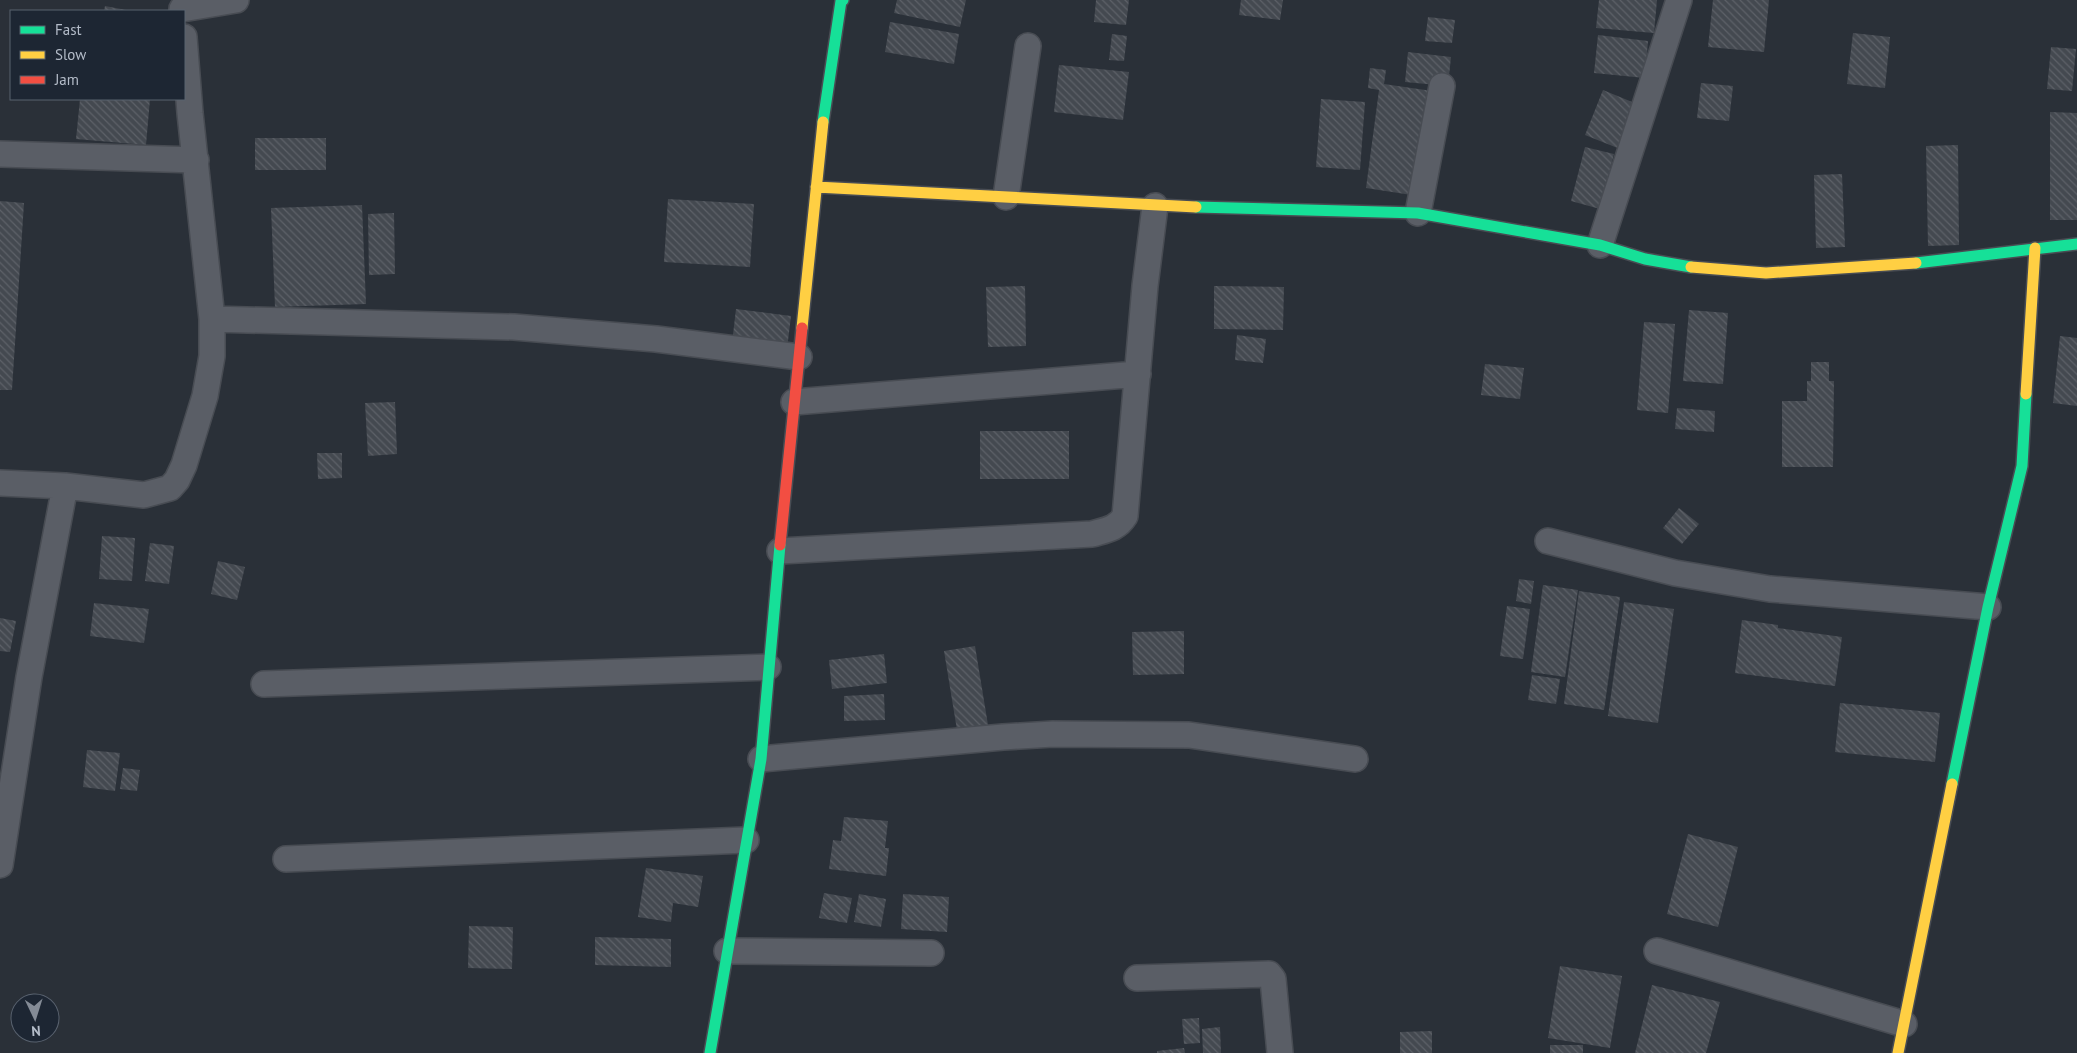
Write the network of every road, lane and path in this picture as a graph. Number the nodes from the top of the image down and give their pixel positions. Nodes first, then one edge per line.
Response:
1 (236, 0) edge
2 (843, 0) edge
3 (1679, 0) edge
4 (181, 7) edge
5 (1028, 46) dead end
6 (185, 47) edge
7 (1442, 86) dead end
8 (0, 154) edge
9 (196, 160) junction
10 (816, 186) junction
11 (1006, 197) junction
12 (1155, 206) junction
13 (1418, 213) junction
14 (2077, 244) edge
15 (1600, 245) junction
16 (2035, 248) junction
17 (212, 320) junction
18 (799, 358) junction
19 (1138, 374) junction
20 (794, 402) junction
21 (0, 483) edge
22 (65, 486) junction
23 (1548, 541) dead end
24 (780, 551) junction
25 (1988, 607) junction
26 (768, 667) junction
27 (264, 684) dead end
28 (761, 759) junction
29 (1355, 759) dead end
30 (746, 840) junction
31 (286, 859) dead end
32 (0, 865) edge
33 (727, 951) junction
34 (1657, 951) dead end
35 (931, 953) dead end
36 (1137, 978) dead end
37 (1904, 1024) junction
38 (710, 1053) edge
39 (1280, 1053) edge
40 (1898, 1053) edge

1 - 4 street
2 - 10 street
3 - 15 street
5 - 11 street
6 - 9 street
7 - 13 street
8 - 9 street
9 - 17 street
10 - 11 street
10 - 18 street
11 - 12 street
12 - 13 street
12 - 19 street
13 - 15 street
14 - 16 street
15 - 16 street
16 - 25 street
17 - 18 street
17 - 22 street
18 - 20 street
19 - 20 street
19 - 24 street
20 - 24 street
21 - 22 street
22 - 32 street
23 - 25 street
24 - 26 street
25 - 37 street
26 - 27 street
26 - 28 street
28 - 29 street
28 - 30 street
30 - 31 street
30 - 33 street
33 - 35 street
33 - 38 street
34 - 37 street
36 - 39 street
37 - 40 street

